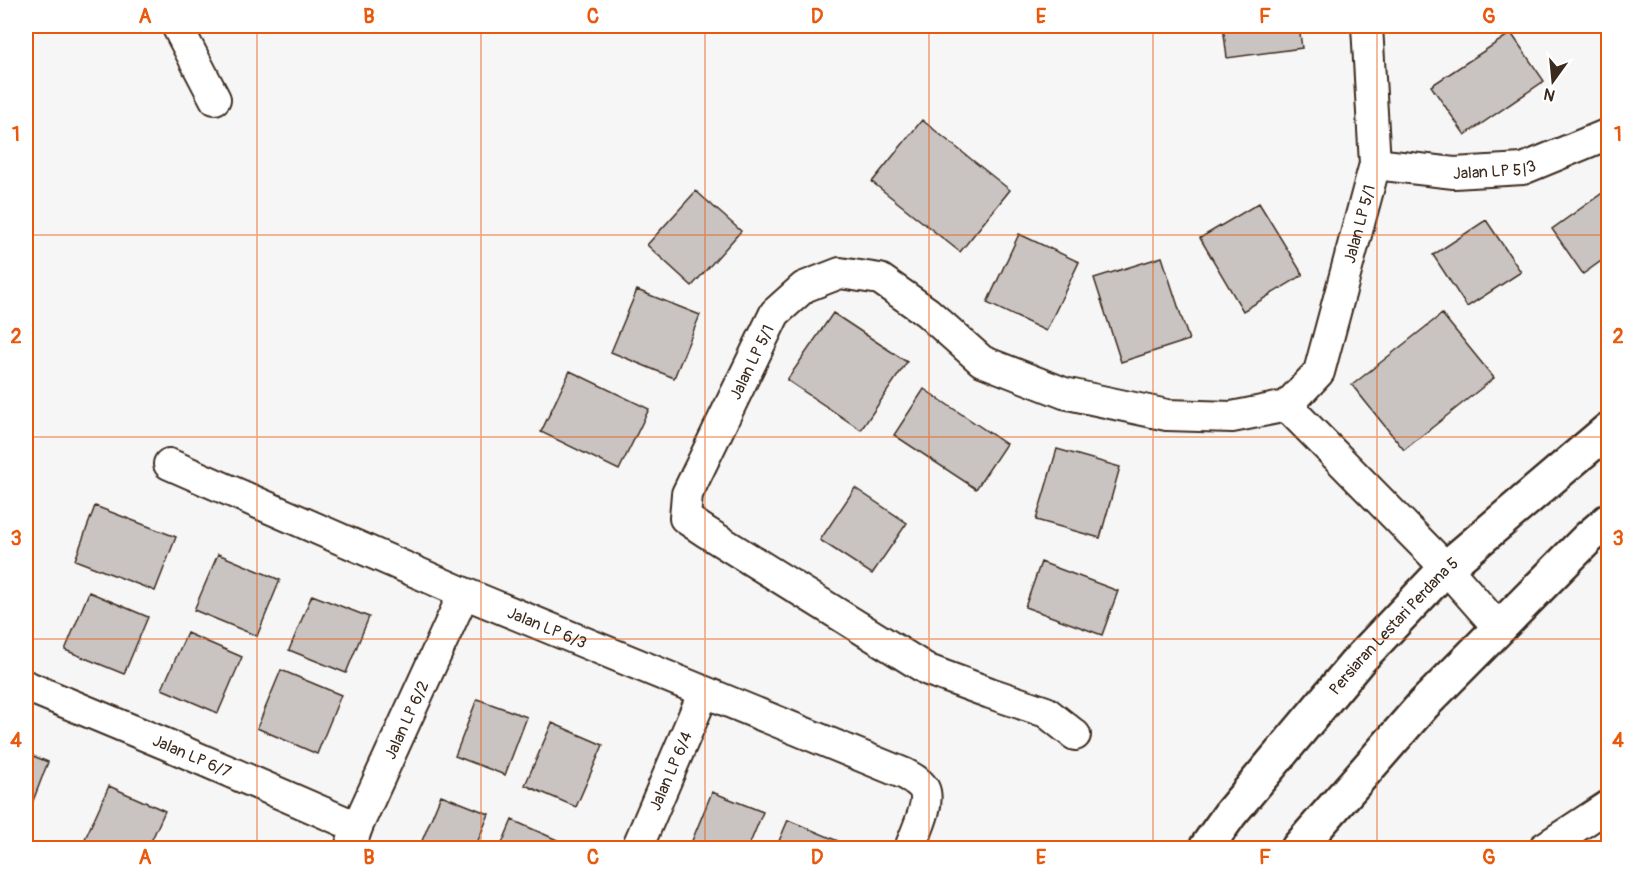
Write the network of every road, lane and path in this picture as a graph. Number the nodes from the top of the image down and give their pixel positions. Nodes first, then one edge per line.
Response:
1 (177, 26) edge
2 (1367, 26) edge
3 (215, 99) dead end
4 (1608, 134) edge
5 (1375, 165) junction
6 (1287, 406) junction
7 (1608, 430) edge
8 (169, 464) dead end
9 (1608, 521) edge
10 (1446, 568) junction
11 (464, 593) junction
12 (1498, 627) junction
13 (26, 686) edge
14 (704, 692) junction
15 (1075, 735) dead end
16 (1608, 806) edge
17 (354, 838) edge
18 (637, 849) edge
19 (910, 849) edge
20 (1206, 849) edge
21 (1298, 849) edge
22 (1544, 849) edge

1 - 3 street
2 - 5 street, Jalan LP 5/1
4 - 5 street, Jalan LP 5/3
5 - 6 street, Jalan LP 5/1
6 - 10 street
6 - 15 street, Jalan LP 5/1
7 - 10 main road, Persiaran Lestari Perdana 5
8 - 11 street, Jalan LP 6/3
9 - 12 main road
10 - 12 street
10 - 20 main road, Persiaran Lestari Perdana 5
11 - 14 street, Jalan LP 6/3
11 - 17 street, Jalan LP 6/2
12 - 21 main road
13 - 17 street, Jalan LP 6/7
14 - 18 street, Jalan LP 6/4
14 - 19 street, Jalan LP 6/3
16 - 22 street

